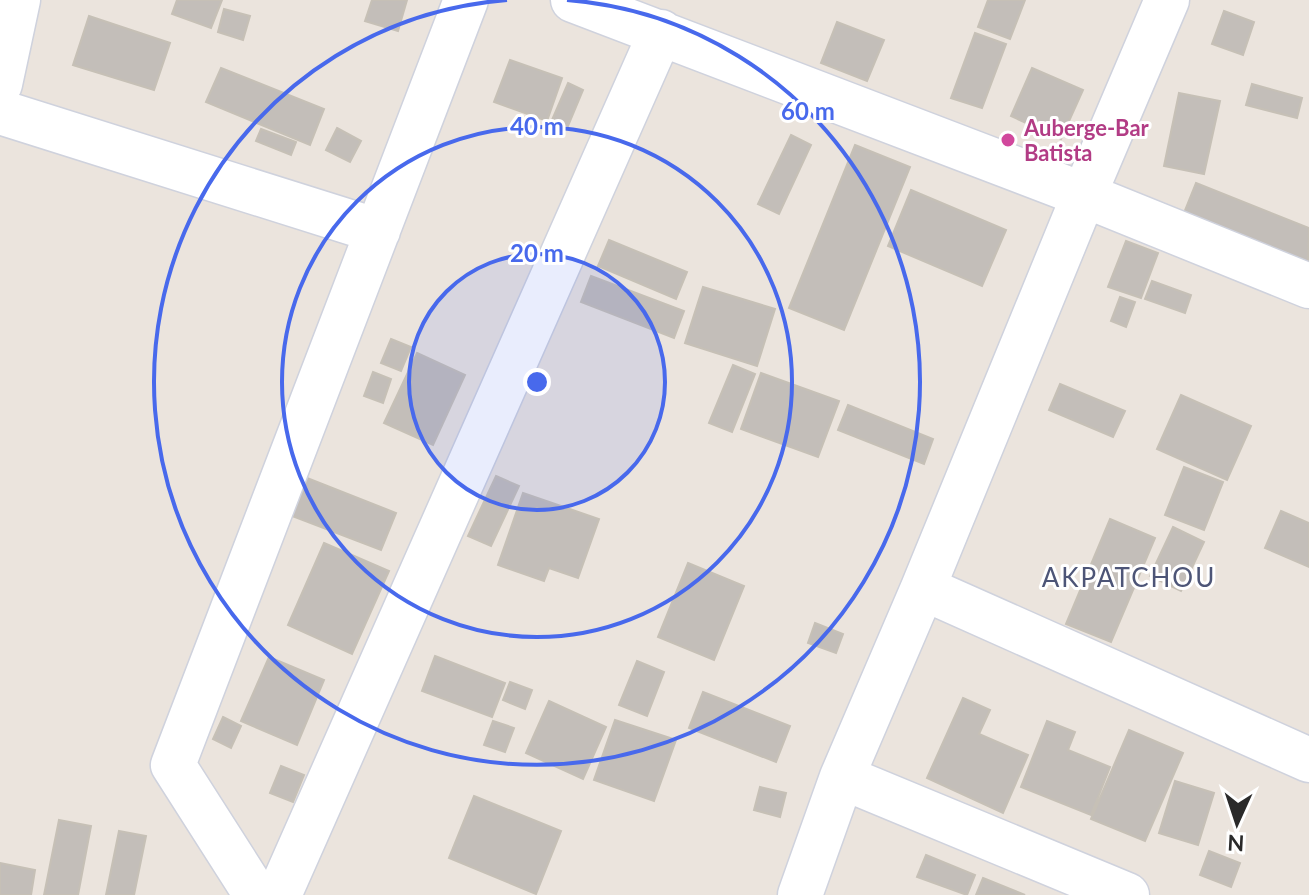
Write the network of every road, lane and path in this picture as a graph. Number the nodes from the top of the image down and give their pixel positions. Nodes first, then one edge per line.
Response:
1 (18, 0) edge
2 (466, 0) edge
3 (573, 0) edge
4 (1167, 0) edge
5 (661, 32) junction
6 (0, 84) edge
7 (0, 112) edge
8 (1084, 195) junction
9 (378, 231) junction
10 (1309, 286) edge
11 (923, 588) junction
12 (1309, 760) edge
13 (842, 777) junction
14 (256, 895) edge
15 (279, 895) edge
16 (800, 895) edge
17 (1127, 895) edge

1 - 6 street
2 - 9 street
3 - 5 street
4 - 8 street
5 - 8 street
5 - 15 street
7 - 9 street
8 - 10 street
8 - 11 street
9 - 14 street
11 - 12 street
11 - 13 street
13 - 16 street
13 - 17 street

